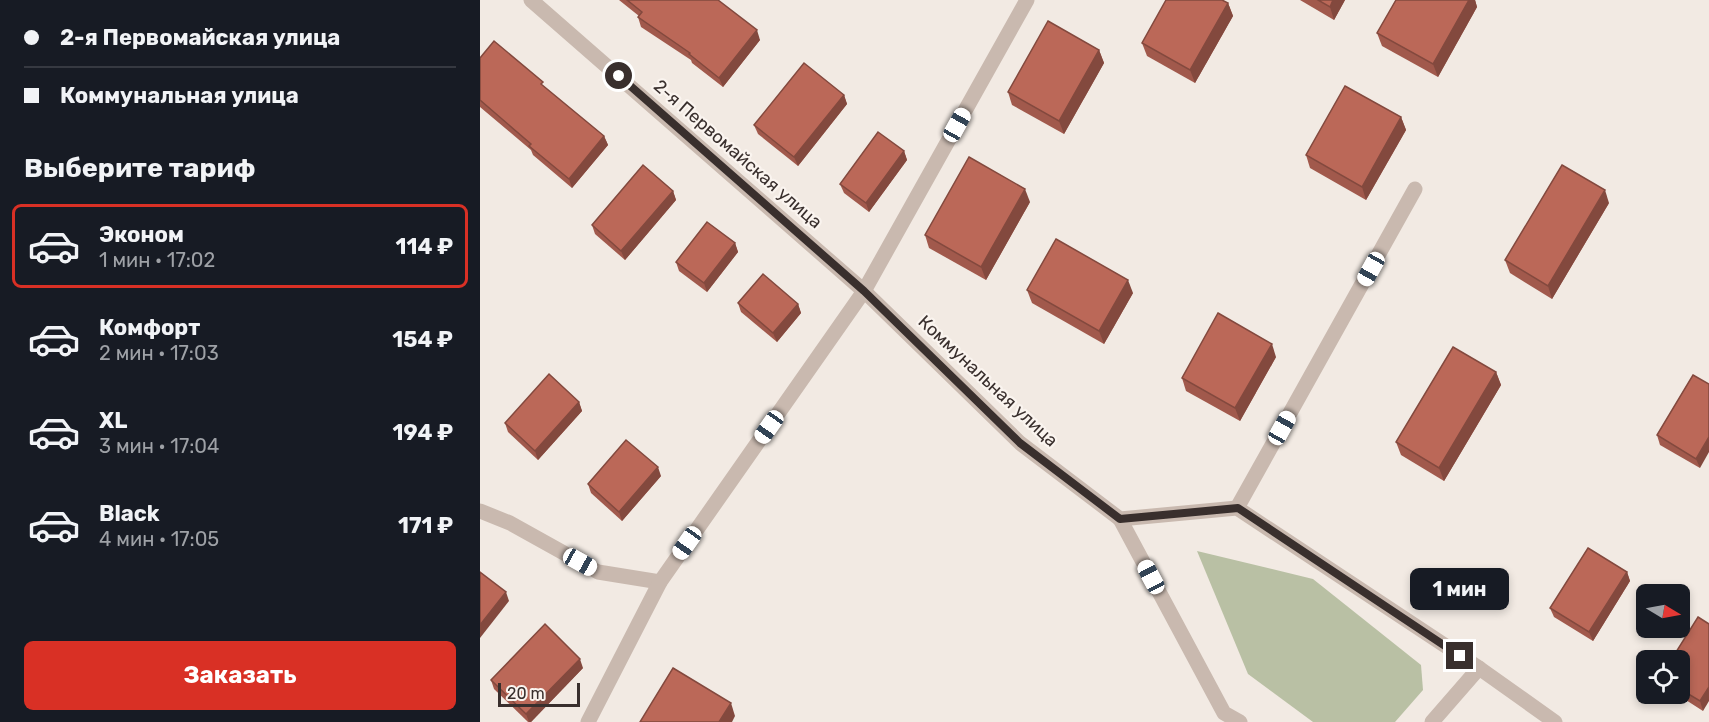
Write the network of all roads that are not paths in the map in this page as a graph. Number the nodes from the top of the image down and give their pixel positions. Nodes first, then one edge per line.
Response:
1 (531, 0) edge
2 (1027, 0) edge
3 (1415, 189) dead end
4 (864, 291) junction
5 (1238, 508) junction
6 (480, 511) edge
7 (1120, 519) junction
8 (660, 582) junction
9 (1479, 668) junction
10 (1221, 718) edge
11 (588, 722) edge
12 (1240, 722) edge
13 (1432, 722) edge
14 (1555, 722) edge

1 - 4 street, 2-я Первомайская улица
2 - 4 street
3 - 5 street
4 - 7 street, Коммунальная улица
4 - 8 street
5 - 7 street
5 - 9 street
6 - 8 street
7 - 10 street
8 - 11 street
9 - 13 street
9 - 14 street
10 - 12 street

